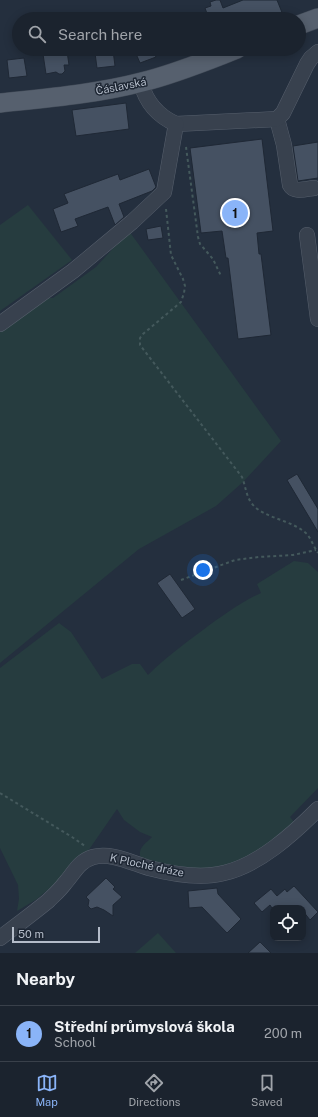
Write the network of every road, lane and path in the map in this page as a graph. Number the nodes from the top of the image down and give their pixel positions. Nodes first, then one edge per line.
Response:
1 (318, 18) edge
2 (306, 22) edge
3 (318, 52) edge
4 (219, 56) edge
5 (141, 83) junction
6 (0, 103) edge
7 (277, 119) junction
8 (176, 124) junction
9 (186, 147) dead end
10 (314, 188) dead end
11 (164, 192) junction
12 (307, 235) dead end
13 (221, 276) dead end
14 (318, 318) edge
15 (0, 324) edge
16 (316, 550) junction
17 (318, 553) edge
18 (181, 580) dead end
19 (0, 793) edge
20 (318, 809) edge
21 (98, 856) junction
22 (0, 938) edge

1 - 2 main road
3 - 7 street
4 - 5 main road, Čáslavská
5 - 6 main road, Čáslavská
5 - 8 street
7 - 8 street
7 - 10 street
8 - 11 street
9 - 13 path
11 - 15 street
11 - 16 path
12 - 14 street
16 - 17 path
16 - 18 path
19 - 21 path
20 - 21 street, K Ploché dráze
21 - 22 street

